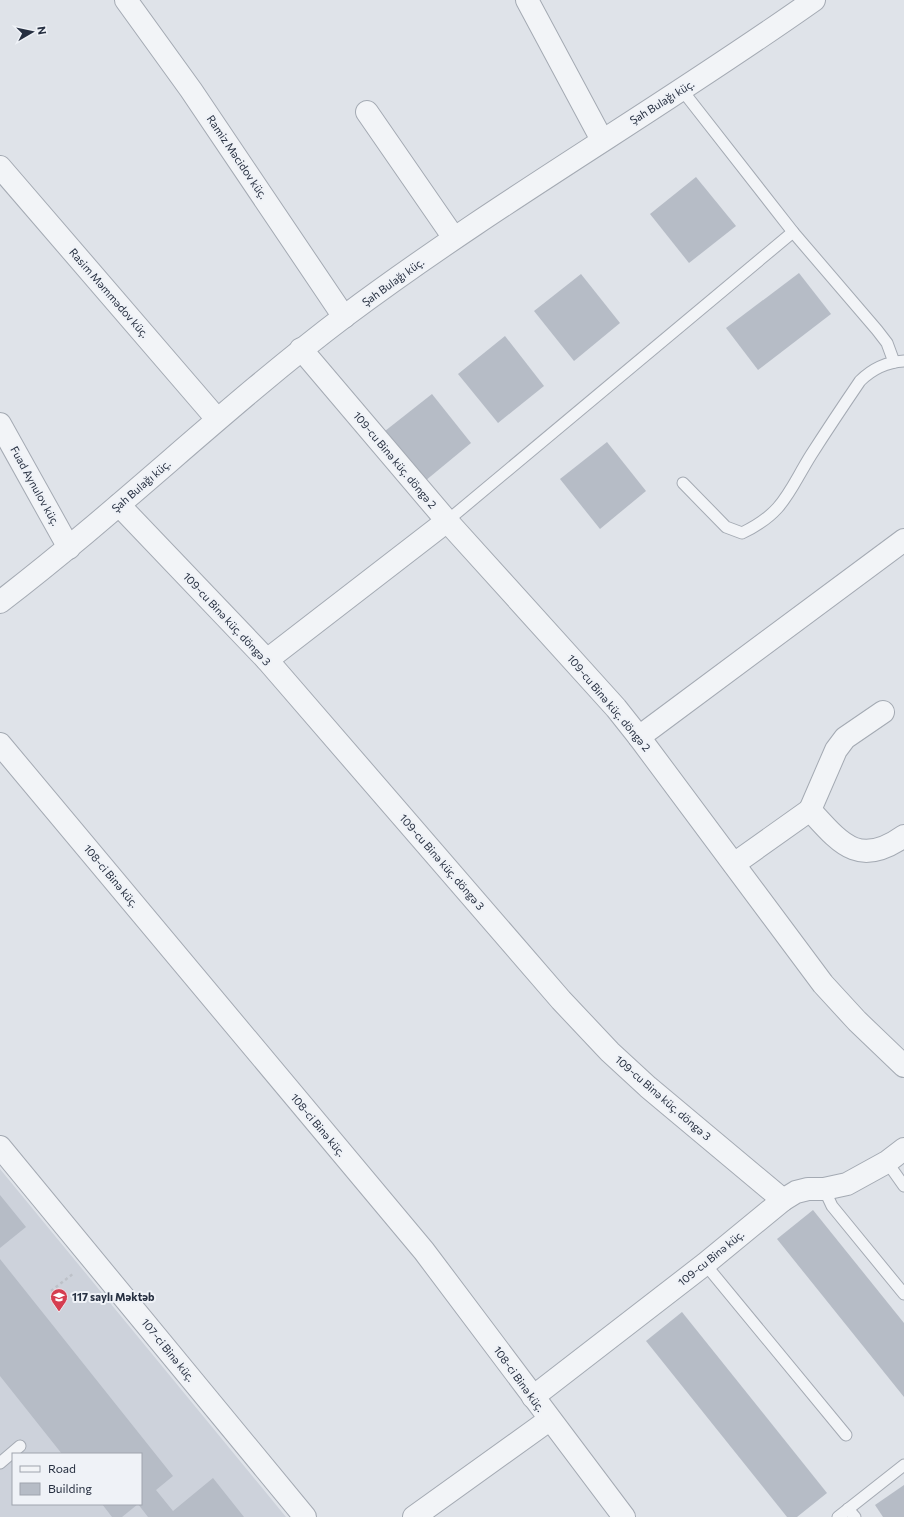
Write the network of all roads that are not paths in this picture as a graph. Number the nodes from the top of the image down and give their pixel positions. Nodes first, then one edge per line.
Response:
1 (126, 0) edge
2 (527, 0) edge
3 (814, 0) edge
4 (682, 90) junction
5 (367, 112) dead end
6 (602, 140) junction
7 (0, 167) edge
8 (793, 232) junction
9 (454, 238) junction
10 (344, 317) junction
11 (301, 350) junction
12 (899, 361) edge
13 (217, 419) junction
14 (0, 424) edge
15 (683, 483) dead end
16 (119, 505) junction
17 (447, 521) junction
18 (904, 540) edge
19 (69, 548) junction
20 (0, 602) edge
21 (266, 660) junction
22 (883, 712) dead end
23 (640, 736) junction
24 (0, 744) edge
25 (810, 810) junction
26 (904, 836) edge
27 (734, 864) junction
28 (904, 1066) edge
29 (0, 1147) edge
30 (904, 1149) edge
31 (887, 1162) junction
32 (904, 1186) edge
33 (824, 1189) junction
34 (783, 1200) junction
35 (705, 1264) junction
36 (904, 1294) edge
37 (533, 1397) junction
38 (549, 1420) junction
39 (846, 1435) dead end
40 (20, 1446) dead end
41 (0, 1463) edge
42 (904, 1465) edge
43 (851, 1513) edge
44 (305, 1517) edge
45 (414, 1517) edge
46 (624, 1517) edge
47 (838, 1517) edge

1 - 10 street, Ramiz Məcidov küç.
2 - 6 street
3 - 4 street, Şah Bulağı küç.
4 - 6 street, Şah Bulağı küç.
4 - 8 lane
5 - 9 street
6 - 9 street, Şah Bulağı küç.
7 - 13 street, Rasim Məmmədov küç.
8 - 12 lane
8 - 17 lane
9 - 10 street, Şah Bulağı küç.
10 - 11 street, Şah Bulağı küç.
11 - 13 street, Şah Bulağı küç.
11 - 17 street, 109-cu Binə küç. döngə 2
12 - 15 lane
13 - 16 street, Şah Bulağı küç.
14 - 19 street, Fuad Aynulov küç.
16 - 19 street, Şah Bulağı küç.
16 - 21 street, 109-cu Binə küç. döngə 3
17 - 21 street
17 - 23 street, 109-cu Binə küç. döngə 2
18 - 23 street
19 - 20 street, Şah Bulağı küç.
21 - 34 street, 109-cu Binə küç. döngə 3
22 - 25 street
23 - 27 street, 109-cu Binə küç. döngə 2
24 - 37 street, 108-ci Binə küç.
25 - 26 street
25 - 27 street
27 - 28 street, 109-cu Binə küç. döngə 2
29 - 44 street, 107-ci Binə küç.
30 - 31 street, 109-cu Binə küç.
31 - 32 lane
31 - 33 street, 109-cu Binə küç.
33 - 34 street, 109-cu Binə küç.
33 - 36 lane
34 - 35 street, 109-cu Binə küç.
35 - 37 street, 109-cu Binə küç.
35 - 39 lane
37 - 38 street, 108-ci Binə küç.
38 - 45 street
38 - 46 street, 108-ci Binə küç.
40 - 41 lane
42 - 43 lane
43 - 47 lane

